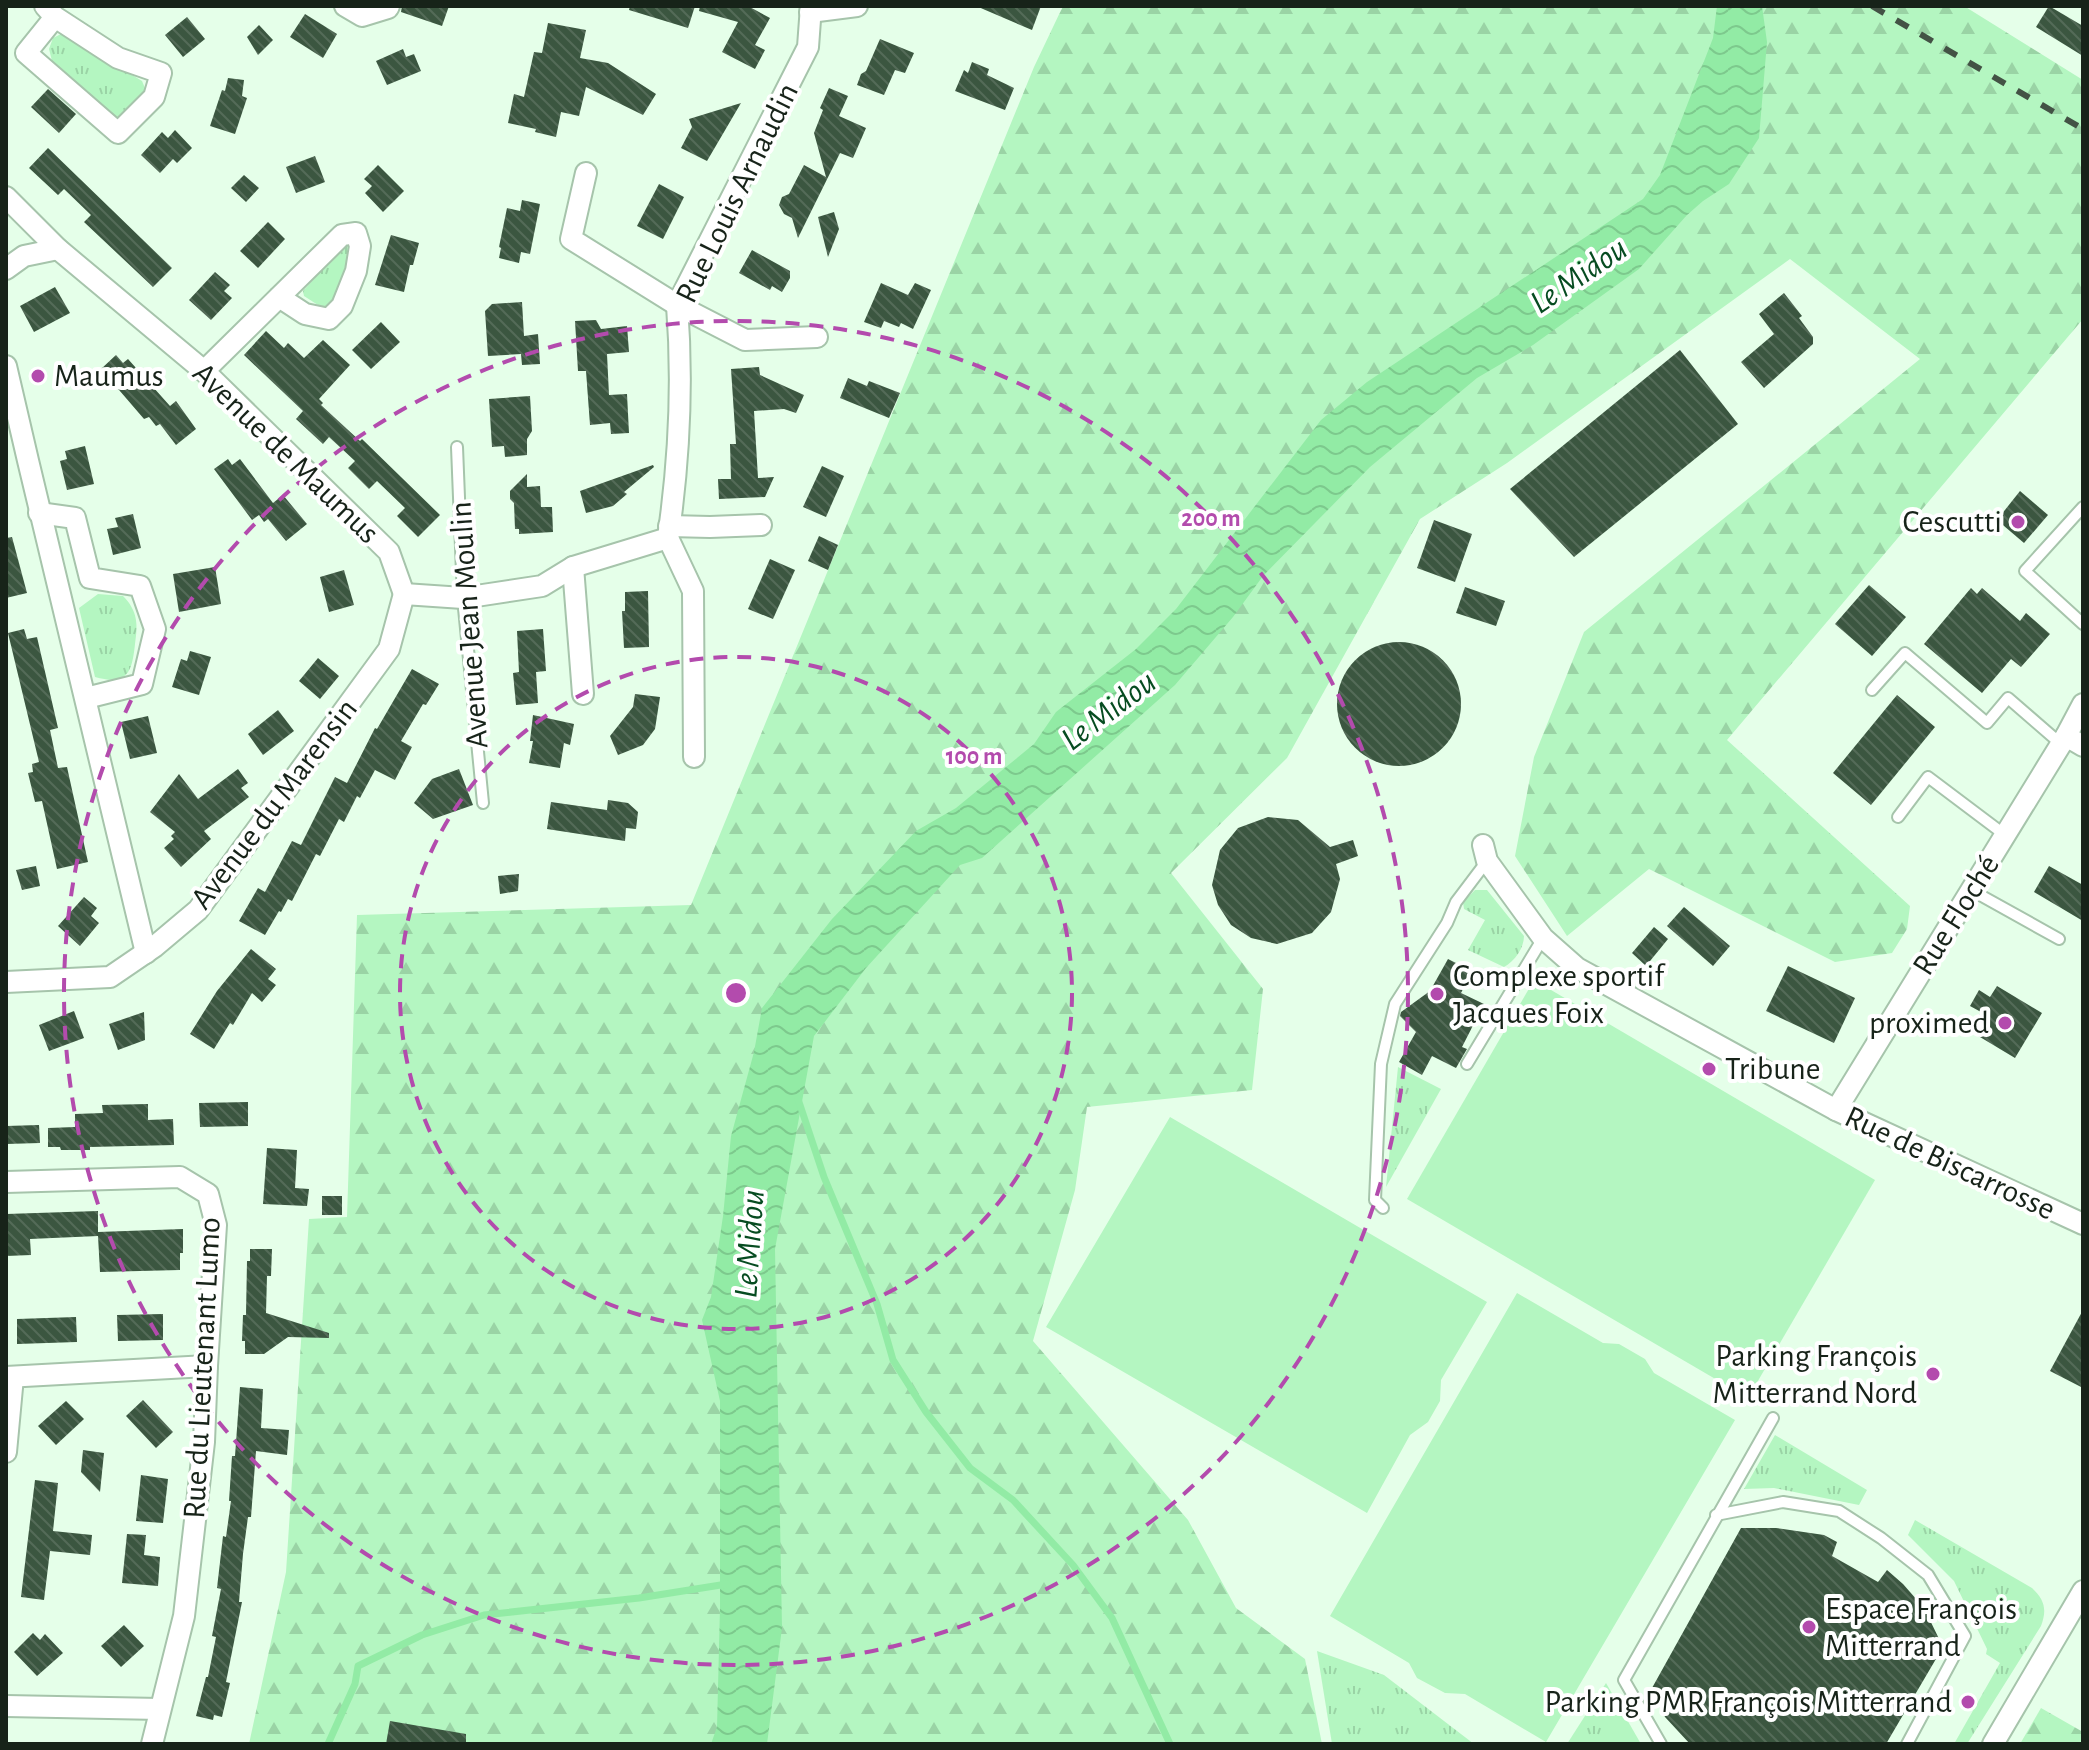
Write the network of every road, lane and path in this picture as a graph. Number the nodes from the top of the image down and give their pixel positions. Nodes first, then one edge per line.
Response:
1 (345, 6) edge
2 (389, 6) edge
3 (857, 6) edge
4 (811, 9) edge
5 (50, 12) edge
6 (586, 173) dead end
7 (6, 197) edge
8 (58, 249) junction
9 (6, 269) edge
10 (279, 297) junction
11 (677, 305) junction
12 (817, 337) dead end
13 (6, 366) edge
14 (204, 371) junction
15 (457, 447) dead end
16 (2083, 507) edge
17 (39, 513) junction
18 (761, 525) dead end
19 (668, 532) junction
20 (573, 567) junction
21 (404, 594) junction
22 (463, 598) junction
23 (2083, 624) edge
24 (1872, 690) dead end
25 (583, 694) dead end
26 (86, 698) junction
27 (2083, 704) edge
28 (2070, 742) edge
29 (694, 757) dead end
30 (483, 803) dead end
31 (1898, 817) dead end
32 (2005, 835) junction
33 (1485, 853) joint
34 (1971, 890) junction
35 (1543, 938) junction
36 (2059, 939) dead end
37 (146, 953) junction
38 (6, 982) edge
39 (1467, 1064) dead end
40 (1836, 1110) junction
41 (6, 1182) edge
42 (1383, 1208) dead end
43 (2083, 1224) edge
44 (207, 1366) junction
45 (10, 1377) edge
46 (1773, 1418) dead end
47 (6, 1452) edge
48 (1716, 1515) junction
49 (2083, 1591) edge
50 (6, 1706) edge
51 (160, 1709) junction
52 (152, 1744) edge
53 (1661, 1744) edge
54 (1907, 1744) edge
55 (1993, 1744) edge

1 - 2 street
3 - 4 street
4 - 11 street, Rue Louis Arnaudin
5 - 5 street
6 - 11 street
7 - 8 street, Avenue de Maumus
8 - 9 street
8 - 14 street, Avenue de Maumus
10 - 10 street
10 - 14 street
11 - 12 street
11 - 19 street, Rue Louis Arnaudin
13 - 17 street
14 - 21 street, Avenue de Maumus
15 - 22 lane, Avenue Jean Moulin
16 - 23 lane
17 - 26 street
17 - 26 street
18 - 19 street
19 - 20 street
19 - 29 street
20 - 22 street
20 - 25 street
21 - 22 street
21 - 37 street, Avenue du Marensin
22 - 30 lane, Avenue Jean Moulin
24 - 28 lane
26 - 37 street
27 - 28 street, Rue Floché
28 - 32 street, Rue Floché
31 - 32 lane
32 - 34 street, Rue Floché
33 - 35 street, Rue de Biscarrosse
33 - 42 lane
34 - 36 lane
34 - 40 street, Rue Floché
35 - 39 lane
35 - 40 street, Rue de Biscarrosse
37 - 38 street, Avenue du Marensin
40 - 43 street, Rue de Biscarrosse
41 - 44 street, Rue du Lieutenant Lumo
44 - 45 street
44 - 51 street, Rue du Lieutenant Lumo
45 - 47 street
46 - 48 lane
48 - 53 lane
48 - 54 lane
49 - 55 street
50 - 51 street
51 - 52 street, Rue du Lieutenant Lumo

